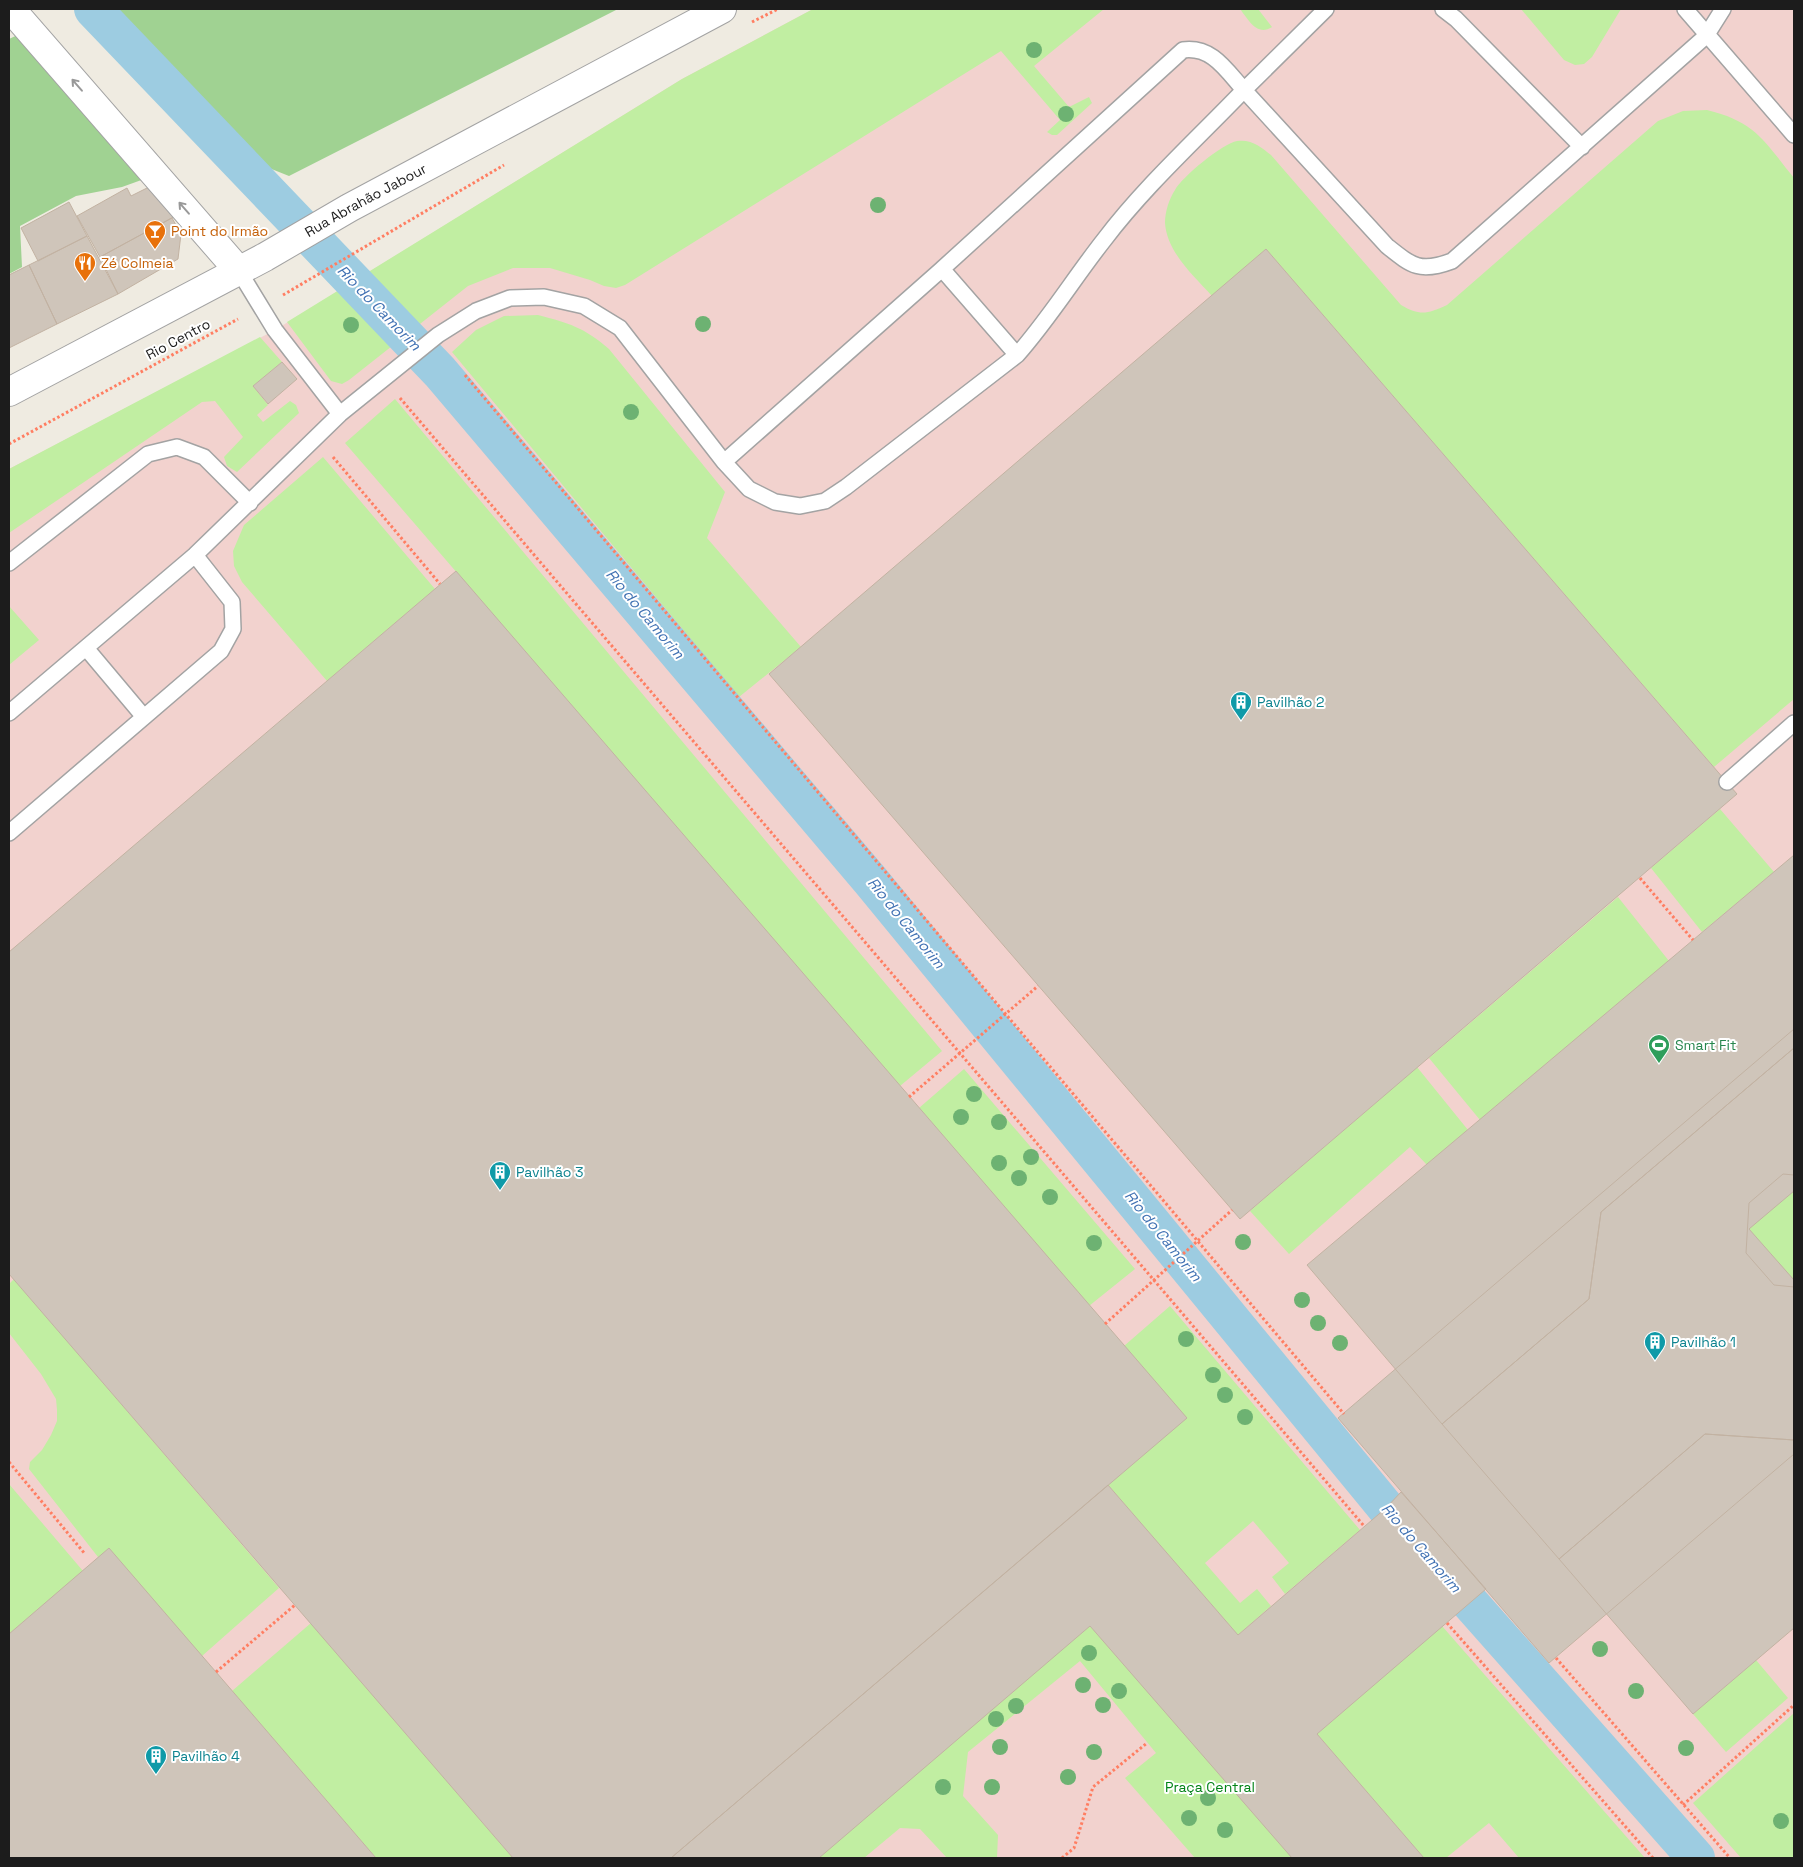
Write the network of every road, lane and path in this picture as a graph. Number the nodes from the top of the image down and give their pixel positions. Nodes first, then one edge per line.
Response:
1 (11, 9) edge
2 (722, 9) edge
3 (1326, 9) edge
4 (1442, 9) edge
5 (1685, 9) edge
6 (1723, 9) edge
7 (1706, 36) junction
8 (1244, 90) junction
9 (1794, 135) edge
10 (1582, 147) junction
11 (357, 252) dead end
12 (942, 269) junction
13 (239, 271) junction
14 (262, 307) junction
15 (1017, 355) junction
16 (465, 375) dead end
17 (384, 379) junction
18 (9, 392) edge
19 (340, 414) junction
20 (316, 437) junction
21 (9, 444) edge
22 (724, 462) junction
23 (250, 503) junction
24 (195, 555) junction
25 (9, 563) edge
26 (440, 584) dead end
27 (86, 648) junction
28 (9, 713) edge
29 (144, 717) junction
30 (1794, 723) edge
31 (1727, 782) dead end
32 (9, 834) edge
33 (1640, 878) dead end
34 (1693, 940) dead end
35 (1038, 986) dead end
36 (910, 1097) dead end
37 (1232, 1210) dead end
38 (1105, 1324) dead end
39 (1344, 1414) dead end
40 (9, 1462) edge
41 (1364, 1526) dead end
42 (85, 1554) dead end
43 (295, 1605) dead end
44 (1447, 1623) dead end
45 (1556, 1658) dead end
46 (216, 1672) dead end
47 (1794, 1706) edge
48 (1147, 1743) dead end
49 (1683, 1805) junction
50 (1062, 1858) edge
51 (1653, 1858) edge
52 (1730, 1858) edge

13 -> 1 street
2 - 13 street, Rua Abrahão Jabour
3 - 8 lane
4 - 10 lane
5 - 7 lane
6 - 7 lane
7 - 9 lane
7 - 10 lane
8 - 10 lane
8 - 12 lane
8 - 15 lane
11 - 14 path, Rio Centro
12 - 15 lane
12 - 22 lane
13 - 14 lane
13 - 18 street, Rua Abrahão Jabour
14 - 19 lane
14 - 21 path, Rio Centro
15 - 22 lane
16 - 39 path
17 - 19 lane
17 - 22 lane
17 - 41 path
19 - 20 lane
20 - 23 lane
20 - 26 path
23 - 24 lane
23 - 25 lane
24 - 27 lane
24 - 29 lane
27 - 28 lane
27 - 29 lane
29 - 32 lane
30 - 31 lane
33 - 34 path
35 - 36 path, bridge
37 - 38 path, bridge
40 - 42 path
43 - 46 path
44 - 51 path
45 - 49 path
47 - 49 path
48 - 50 path
49 - 52 path

